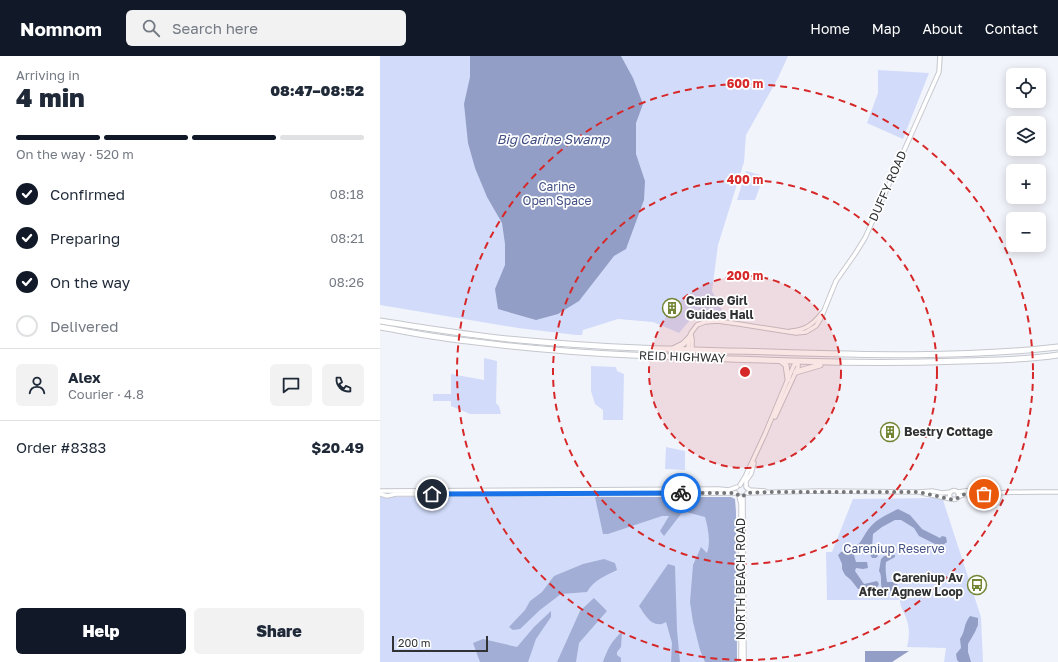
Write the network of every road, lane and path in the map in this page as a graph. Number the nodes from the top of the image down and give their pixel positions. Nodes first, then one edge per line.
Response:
1 (940, 56) edge
2 (381, 320) edge
3 (380, 327) edge
4 (690, 337) junction
5 (1058, 347) edge
6 (672, 349) junction
7 (690, 350) junction
8 (790, 353) junction
9 (811, 354) junction
10 (1058, 355) edge
11 (690, 358) junction
12 (781, 361) junction
13 (798, 362) junction
14 (840, 363) junction
15 (796, 372) junction
16 (788, 379) junction
17 (738, 486) junction
18 (746, 488) junction
19 (380, 491) edge
20 (768, 492) junction
21 (919, 492) junction
22 (951, 492) junction
23 (1058, 492) edge
24 (380, 494) edge
25 (958, 494) junction
26 (741, 495) junction
27 (951, 499) junction
28 (741, 662) edge
29 (744, 662) edge

1 - 4 main road, DUFFY ROAD
2 - 6 highway, REID HIGHWAY
3 - 11 highway, REID HIGHWAY
4 - 6 highway
4 - 7 main road
5 - 9 highway, REID HIGHWAY
6 - 7 highway, REID HIGHWAY
7 - 8 highway, REID HIGHWAY
7 - 11 main road
8 - 9 highway, REID HIGHWAY
8 - 13 highway
9 - 13 highway
10 - 14 highway, REID HIGHWAY
11 - 12 highway, REID HIGHWAY
12 - 13 highway, REID HIGHWAY
12 - 16 highway
13 - 14 highway, REID HIGHWAY
13 - 15 main road
13 - 16 main road
14 - 15 highway
15 - 18 main road
16 - 17 main road
17 - 18 main road
17 - 19 main road
17 - 26 main road
18 - 20 main road
18 - 26 main road
20 - 21 main road
20 - 26 main road
21 - 22 main road
21 - 27 main road
22 - 25 main road
22 - 27 main road
23 - 25 main road
24 - 26 main road
25 - 27 main road
26 - 28 main road, NORTH BEACH ROAD
26 - 29 main road, NORTH BEACH ROAD

